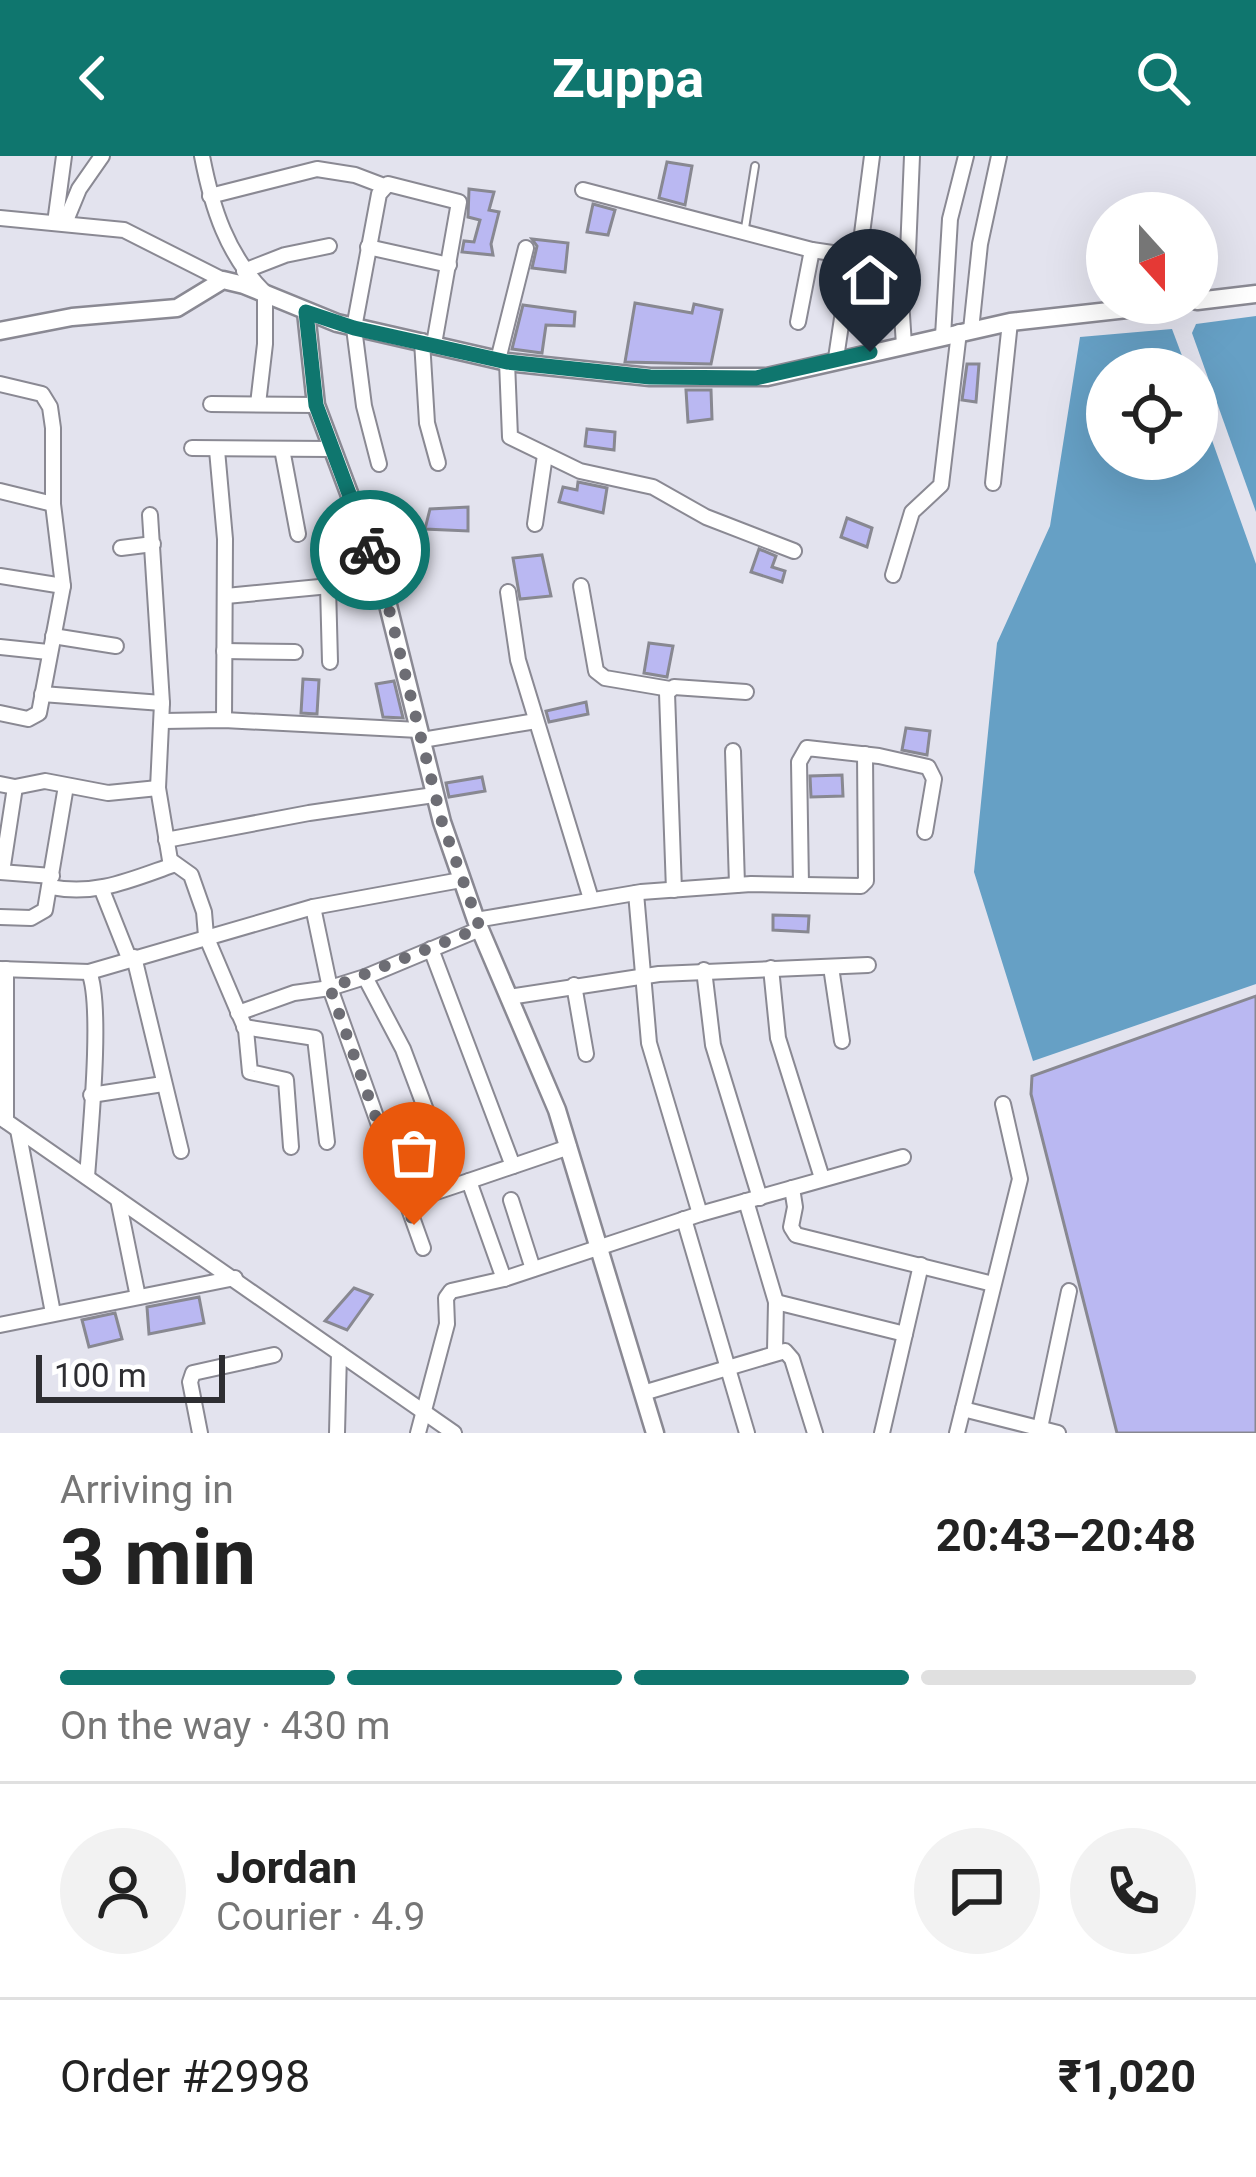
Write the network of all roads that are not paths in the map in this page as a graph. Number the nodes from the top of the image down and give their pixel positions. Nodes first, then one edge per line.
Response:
1 (64, 156) edge
2 (102, 156) edge
3 (202, 156) edge
4 (872, 156) edge
5 (911, 156) edge
6 (966, 156) edge
7 (999, 156) edge
8 (755, 166) dead end
9 (384, 186) junction
10 (584, 190) dead end
11 (211, 196) junction
12 (0, 218) edge
13 (60, 223) junction
14 (744, 232) junction
15 (328, 246) dead end
16 (368, 247) junction
17 (526, 248) dead end
18 (812, 250) junction
19 (859, 257) junction
20 (449, 265) junction
21 (244, 271) junction
22 (223, 280) junction
23 (265, 293) junction
24 (1256, 294) edge
25 (1218, 299) edge
26 (306, 312) junction
27 (1086, 314) edge
28 (798, 322) dead end
29 (1010, 322) junction
30 (354, 328) junction
31 (0, 332) edge
32 (958, 332) junction
33 (428, 342) junction
34 (904, 345) junction
35 (836, 358) junction
36 (502, 361) junction
37 (0, 384) edge
38 (211, 404) dead end
39 (258, 404) junction
40 (316, 405) junction
41 (192, 448) dead end
42 (331, 448) junction
43 (282, 449) junction
44 (217, 450) junction
45 (544, 454) junction
46 (438, 463) dead end
47 (379, 464) dead end
48 (993, 483) dead end
49 (0, 491) edge
50 (52, 504) junction
51 (150, 515) dead end
52 (535, 524) dead end
53 (298, 534) dead end
54 (153, 544) junction
55 (121, 548) dead end
56 (794, 551) dead end
57 (893, 575) dead end
58 (0, 576) edge
59 (382, 581) junction
60 (63, 586) junction
61 (328, 586) junction
62 (581, 586) dead end
63 (508, 592) dead end
64 (226, 596) junction
65 (53, 635) junction
66 (116, 646) dead end
67 (0, 647) edge
68 (224, 651) junction
69 (48, 652) junction
70 (295, 652) dead end
71 (330, 662) dead end
72 (670, 688) junction
73 (746, 692) dead end
74 (42, 694) junction
75 (162, 703) junction
76 (0, 713) edge
77 (224, 720) junction
78 (163, 721) junction
79 (536, 722) junction
80 (420, 735) junction
81 (733, 751) dead end
82 (865, 754) junction
83 (7, 786) edge
84 (66, 786) junction
85 (158, 788) junction
86 (434, 795) junction
87 (925, 832) dead end
88 (166, 840) junction
89 (173, 865) junction
90 (1, 872) edge
91 (461, 880) junction
92 (51, 881) junction
93 (801, 884) junction
94 (737, 886) junction
95 (102, 890) junction
96 (674, 890) junction
97 (636, 893) junction
98 (591, 899) junction
99 (313, 907) junction
100 (0, 917) edge
101 (478, 924) junction
102 (206, 935) junction
103 (431, 950) junction
104 (131, 958) junction
105 (868, 965) dead end
106 (832, 967) junction
107 (771, 968) junction
108 (3, 969) edge
109 (704, 970) junction
110 (89, 972) junction
111 (640, 976) junction
112 (365, 977) junction
113 (574, 985) junction
114 (330, 988) junction
115 (509, 997) junction
116 (241, 1020) junction
117 (842, 1041) dead end
118 (586, 1054) dead end
119 (163, 1084) junction
120 (91, 1095) junction
121 (1003, 1104) dead end
122 (8, 1122) edge
123 (327, 1142) dead end
124 (291, 1147) dead end
125 (569, 1147) junction
126 (182, 1151) dead end
127 (904, 1157) dead end
128 (513, 1166) junction
129 (88, 1178) junction
130 (822, 1178) junction
131 (461, 1183) junction
132 (792, 1188) junction
133 (118, 1199) junction
134 (511, 1199) dead end
135 (753, 1199) junction
136 (406, 1202) junction
137 (692, 1216) junction
138 (601, 1245) junction
139 (423, 1248) dead end
140 (921, 1265) junction
141 (533, 1269) junction
142 (235, 1278) junction
143 (504, 1279) junction
144 (993, 1284) junction
145 (1069, 1291) dead end
146 (138, 1297) junction
147 (776, 1302) junction
148 (53, 1313) junction
149 (0, 1325) edge
150 (905, 1334) junction
151 (775, 1352) junction
152 (339, 1353) junction
153 (274, 1355) dead end
154 (727, 1366) junction
155 (643, 1393) junction
156 (963, 1409) junction
157 (422, 1411) junction
158 (1040, 1428) junction
159 (200, 1433) edge
160 (337, 1433) edge
161 (418, 1433) edge
162 (454, 1433) edge
163 (655, 1433) edge
164 (747, 1433) edge
165 (815, 1433) edge
166 (882, 1433) edge
167 (957, 1433) edge
168 (1058, 1433) edge

1 - 13 street
2 - 13 street
3 - 11 street
4 - 19 street
5 - 34 street
6 - 32 street
7 - 32 street
8 - 14 lane
9 - 11 street
9 - 16 street
9 - 20 street
10 - 14 street
11 - 21 street
12 - 13 street
13 - 22 street
14 - 18 street
15 - 21 street
16 - 20 street
16 - 30 street
17 - 36 street
18 - 19 street
18 - 28 street
19 - 35 street
20 - 33 street
21 - 23 street
22 - 23 street
22 - 31 street
23 - 26 street
23 - 39 street
24 - 25 street
26 - 30 street
26 - 40 street
27 - 29 street
29 - 32 street
29 - 48 street
30 - 33 street
30 - 47 street
32 - 34 street
32 - 57 street
33 - 36 street
33 - 46 street
34 - 35 street
35 - 36 street
36 - 45 street
37 - 50 street
38 - 39 street
39 - 40 street
40 - 42 street
41 - 44 street
42 - 43 street
42 - 59 street
43 - 44 street
43 - 53 street
44 - 64 street
45 - 52 street
45 - 56 street
49 - 50 street
50 - 60 street
51 - 54 street
54 - 55 street
54 - 75 street
58 - 60 street
59 - 61 street
59 - 80 street
60 - 65 street
61 - 64 street
61 - 71 street
62 - 72 street
63 - 79 street
64 - 68 street
65 - 66 street
65 - 69 street
67 - 69 street
68 - 70 street
68 - 77 street
69 - 74 street
72 - 73 street
72 - 96 street
74 - 75 street
74 - 76 street
75 - 78 street
77 - 78 street
77 - 80 street
78 - 85 street
79 - 80 street
79 - 98 street
80 - 86 street
81 - 94 street
82 - 87 street
82 - 93 street
82 - 93 street
83 - 84 street
83 - 90 street
84 - 85 street
84 - 92 street
85 - 88 street
86 - 88 street
86 - 91 street
88 - 89 street
89 - 95 street
89 - 102 street
90 - 92 street
91 - 99 street
91 - 101 street
92 - 95 street
92 - 100 street
93 - 94 street
94 - 96 street
95 - 104 street
96 - 97 street
97 - 98 street
97 - 111 street
98 - 101 street
99 - 102 street
99 - 114 street
101 - 103 street
101 - 115 street
102 - 104 street
102 - 116 street
103 - 112 street
103 - 128 street
104 - 110 street
104 - 119 street
105 - 106 street
106 - 107 street
106 - 117 street
107 - 109 street
107 - 130 street
108 - 110 street
108 - 122 street
109 - 111 street
109 - 135 street
110 - 120 street
111 - 113 street
111 - 137 street
112 - 114 street
112 - 131 street
113 - 115 street
113 - 118 street
114 - 116 street
114 - 136 street
115 - 125 street
116 - 123 street
116 - 124 street
119 - 120 street
119 - 126 street
120 - 129 street
121 - 144 street
122 - 129 street
122 - 148 street
125 - 128 street
125 - 138 street
127 - 130 street
128 - 131 street
129 - 133 street
130 - 132 street
131 - 136 street
131 - 143 street
132 - 135 street
132 - 140 street
133 - 142 street
133 - 146 street
134 - 141 street
135 - 137 street
135 - 147 street
136 - 139 street
137 - 138 street
137 - 154 street
138 - 141 street
138 - 155 street
140 - 144 street
140 - 150 street
141 - 143 street
142 - 146 street
142 - 152 street
143 - 157 street
144 - 156 street
145 - 158 street
146 - 148 street
147 - 150 street
147 - 151 street
148 - 149 street
150 - 166 street
151 - 154 street
151 - 165 street
152 - 157 street
152 - 160 street
153 - 159 street
154 - 155 street
154 - 164 street
155 - 163 street
156 - 158 street
156 - 167 street
157 - 161 street
157 - 162 street
158 - 168 street

